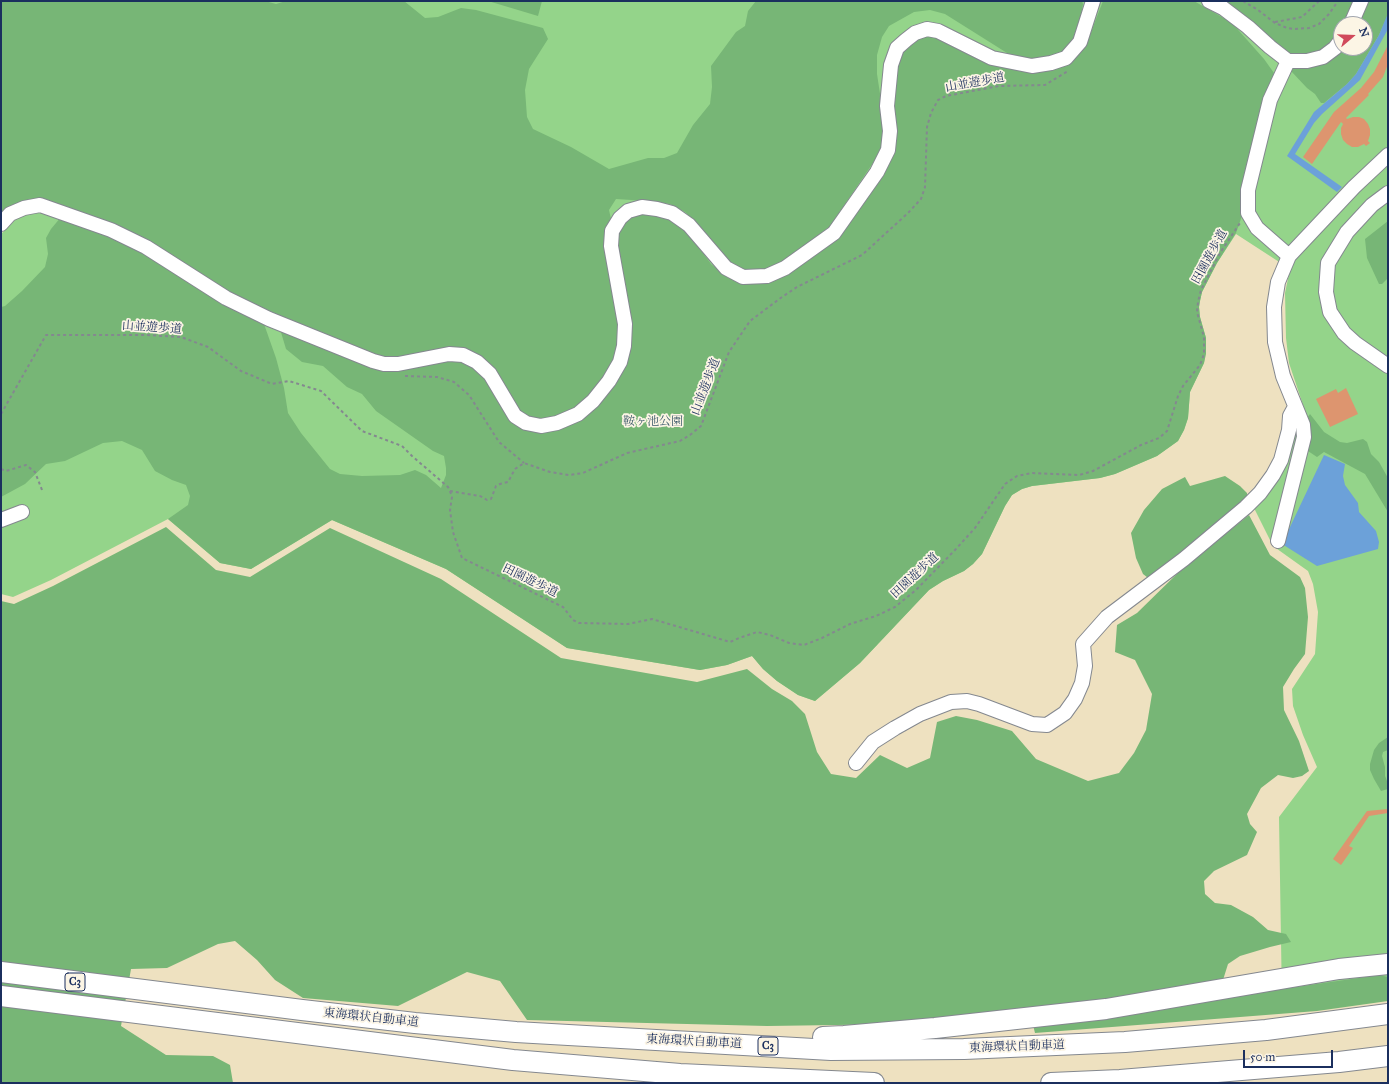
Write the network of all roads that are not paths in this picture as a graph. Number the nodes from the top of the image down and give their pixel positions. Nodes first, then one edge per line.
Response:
1 (1093, 1) edge
2 (1208, 1) edge
3 (1361, 1) edge
4 (1354, 16) edge
5 (1333, 50) edge
6 (1288, 61) junction
7 (1388, 155) edge
8 (1388, 193) edge
9 (1, 224) edge
10 (1290, 256) junction
11 (1388, 366) edge
12 (1295, 407) junction
13 (22, 512) dead end
14 (1, 520) edge
15 (1278, 541) dead end
16 (856, 763) dead end
17 (1388, 964) edge
18 (1, 972) edge
19 (1, 996) edge
20 (1388, 1014) edge
21 (681, 1041) junction
22 (1388, 1056) edge
23 (513, 1060) junction
24 (666, 1083) edge
25 (874, 1083) edge
26 (1051, 1083) edge

1 - 9 street
2 - 6 street
3 - 4 street
5 - 6 street
6 - 10 street
7 - 10 street
8 - 11 street
10 - 12 street
12 - 15 street
12 - 16 street
13 - 14 street
17 - 21 highway
18 - 21 highway, 東海環状自動車道 / C3
19 - 23 highway, 東海環状自動車道 / C3
20 - 21 highway, 東海環状自動車道 / C3
22 - 26 highway
23 - 24 highway
23 - 25 highway, 東海環状自動車道 / C3

